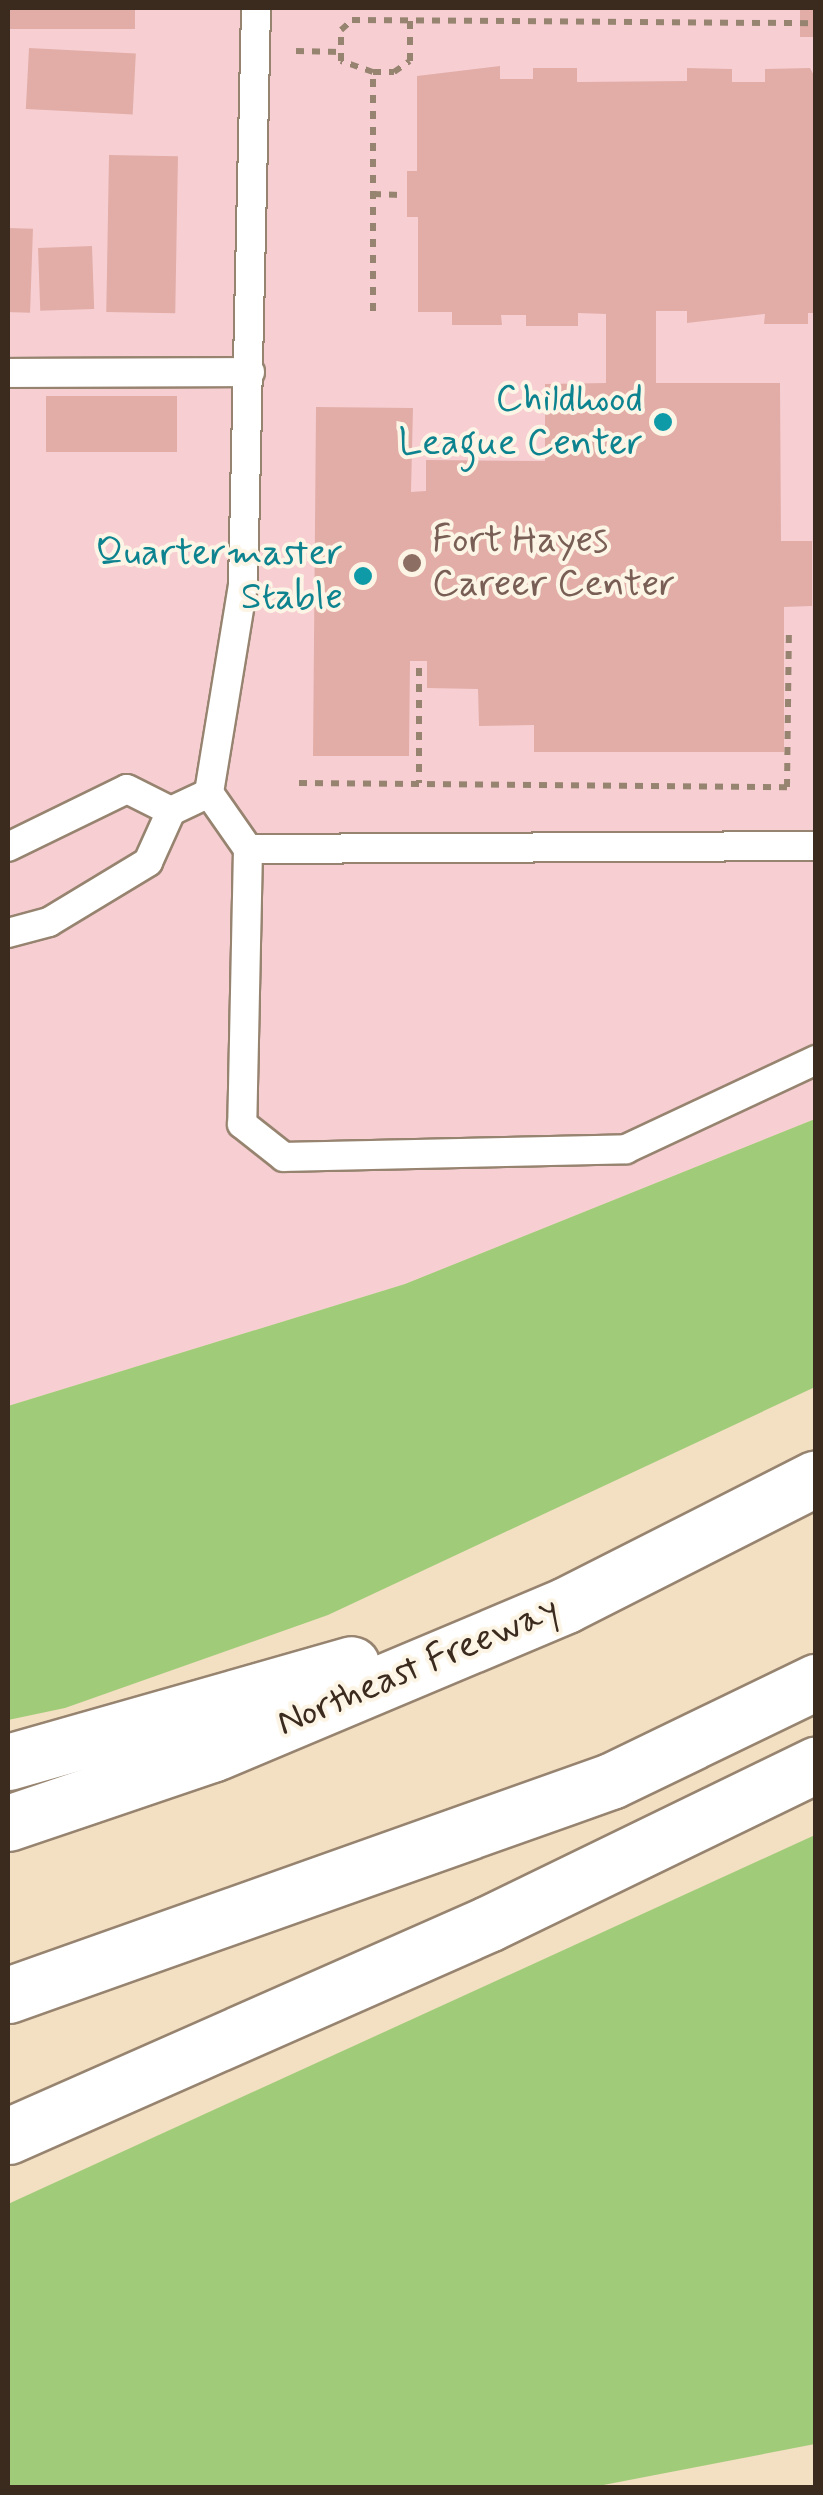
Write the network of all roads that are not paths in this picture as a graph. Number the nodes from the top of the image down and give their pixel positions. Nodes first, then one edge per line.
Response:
1 (256, 8) edge
2 (250, 372) junction
3 (8, 373) edge
4 (209, 792) junction
5 (172, 811) junction
6 (816, 846) edge
7 (8, 847) edge
8 (248, 849) junction
9 (8, 933) edge
10 (816, 1060) edge
11 (816, 1478) edge
12 (566, 1605) junction
13 (816, 1682) edge
14 (8, 1762) edge
15 (816, 1765) edge
16 (8, 1822) edge
17 (8, 1995) edge
18 (8, 2136) edge

1 - 2 lane
2 - 3 lane
2 - 4 lane
4 - 5 lane
4 - 8 lane
5 - 7 lane
5 - 9 lane
6 - 8 lane
8 - 10 lane
11 - 12 highway, Northeast Freeway
12 - 14 highway
12 - 16 highway, Northeast Freeway
13 - 17 highway
15 - 18 highway

